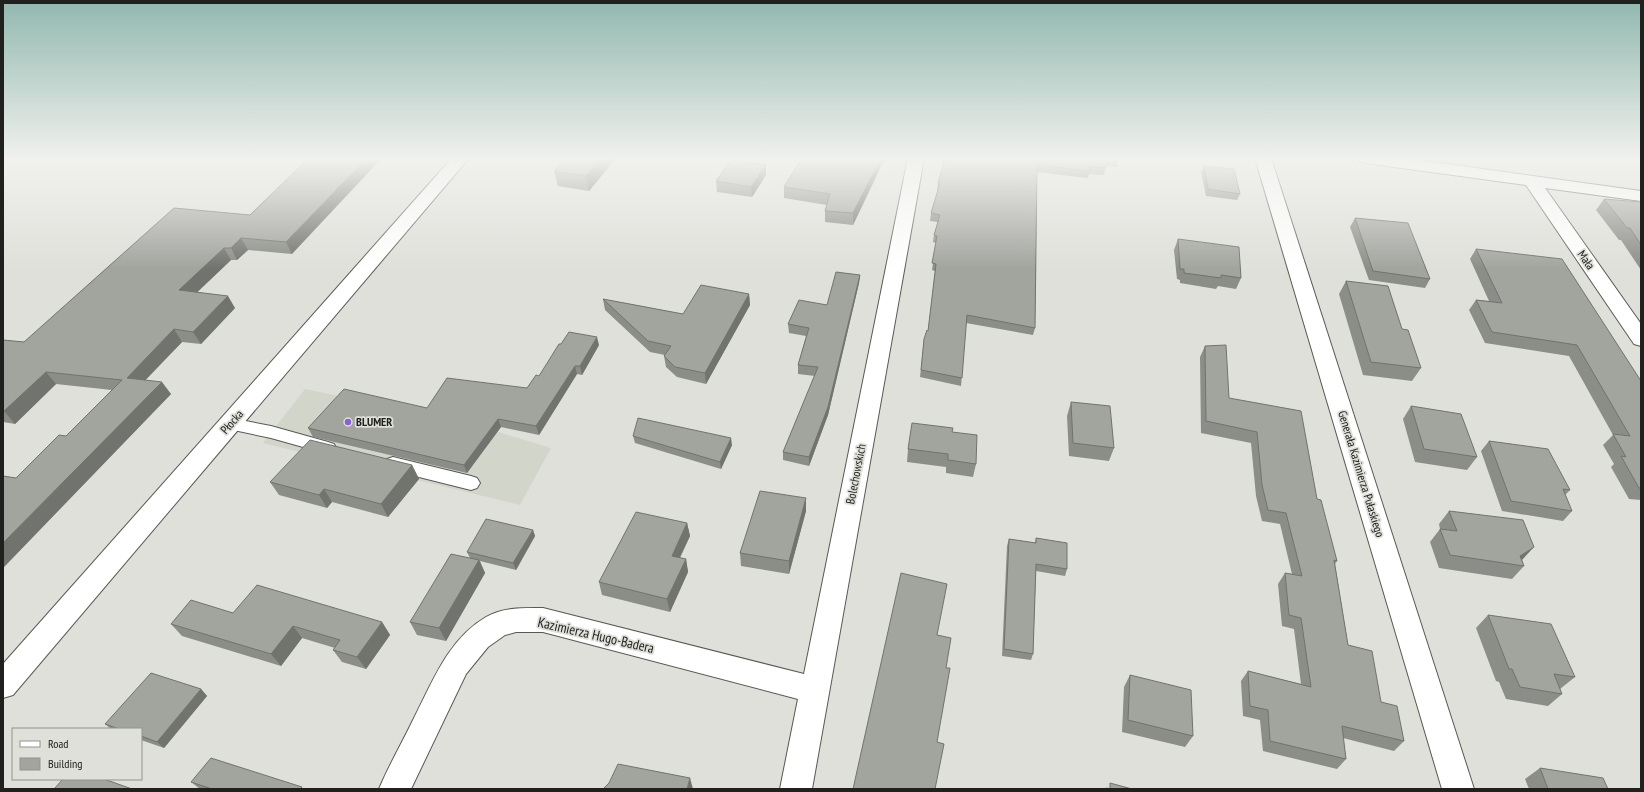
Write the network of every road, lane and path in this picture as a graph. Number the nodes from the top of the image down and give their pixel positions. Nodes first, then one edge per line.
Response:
1 (429, 195) edge
2 (909, 195) edge
3 (1274, 195) edge
4 (1542, 195) edge
5 (1641, 339) edge
6 (230, 424) junction
7 (341, 452) edge
8 (379, 461) edge
9 (471, 483) dead end
10 (3, 685) edge
11 (815, 690) junction
12 (395, 789) edge
13 (796, 789) edge
14 (1458, 789) edge

1 - 6 street, Płocka
2 - 11 street, Bolechowskich
3 - 14 street, Generała Kazimierza Pułaskiego
4 - 5 street, Mała
6 - 7 lane
6 - 10 street, Płocka
8 - 9 lane
11 - 12 street, Kazimierza Hugo-Badera
11 - 13 street, Bolechowskich

